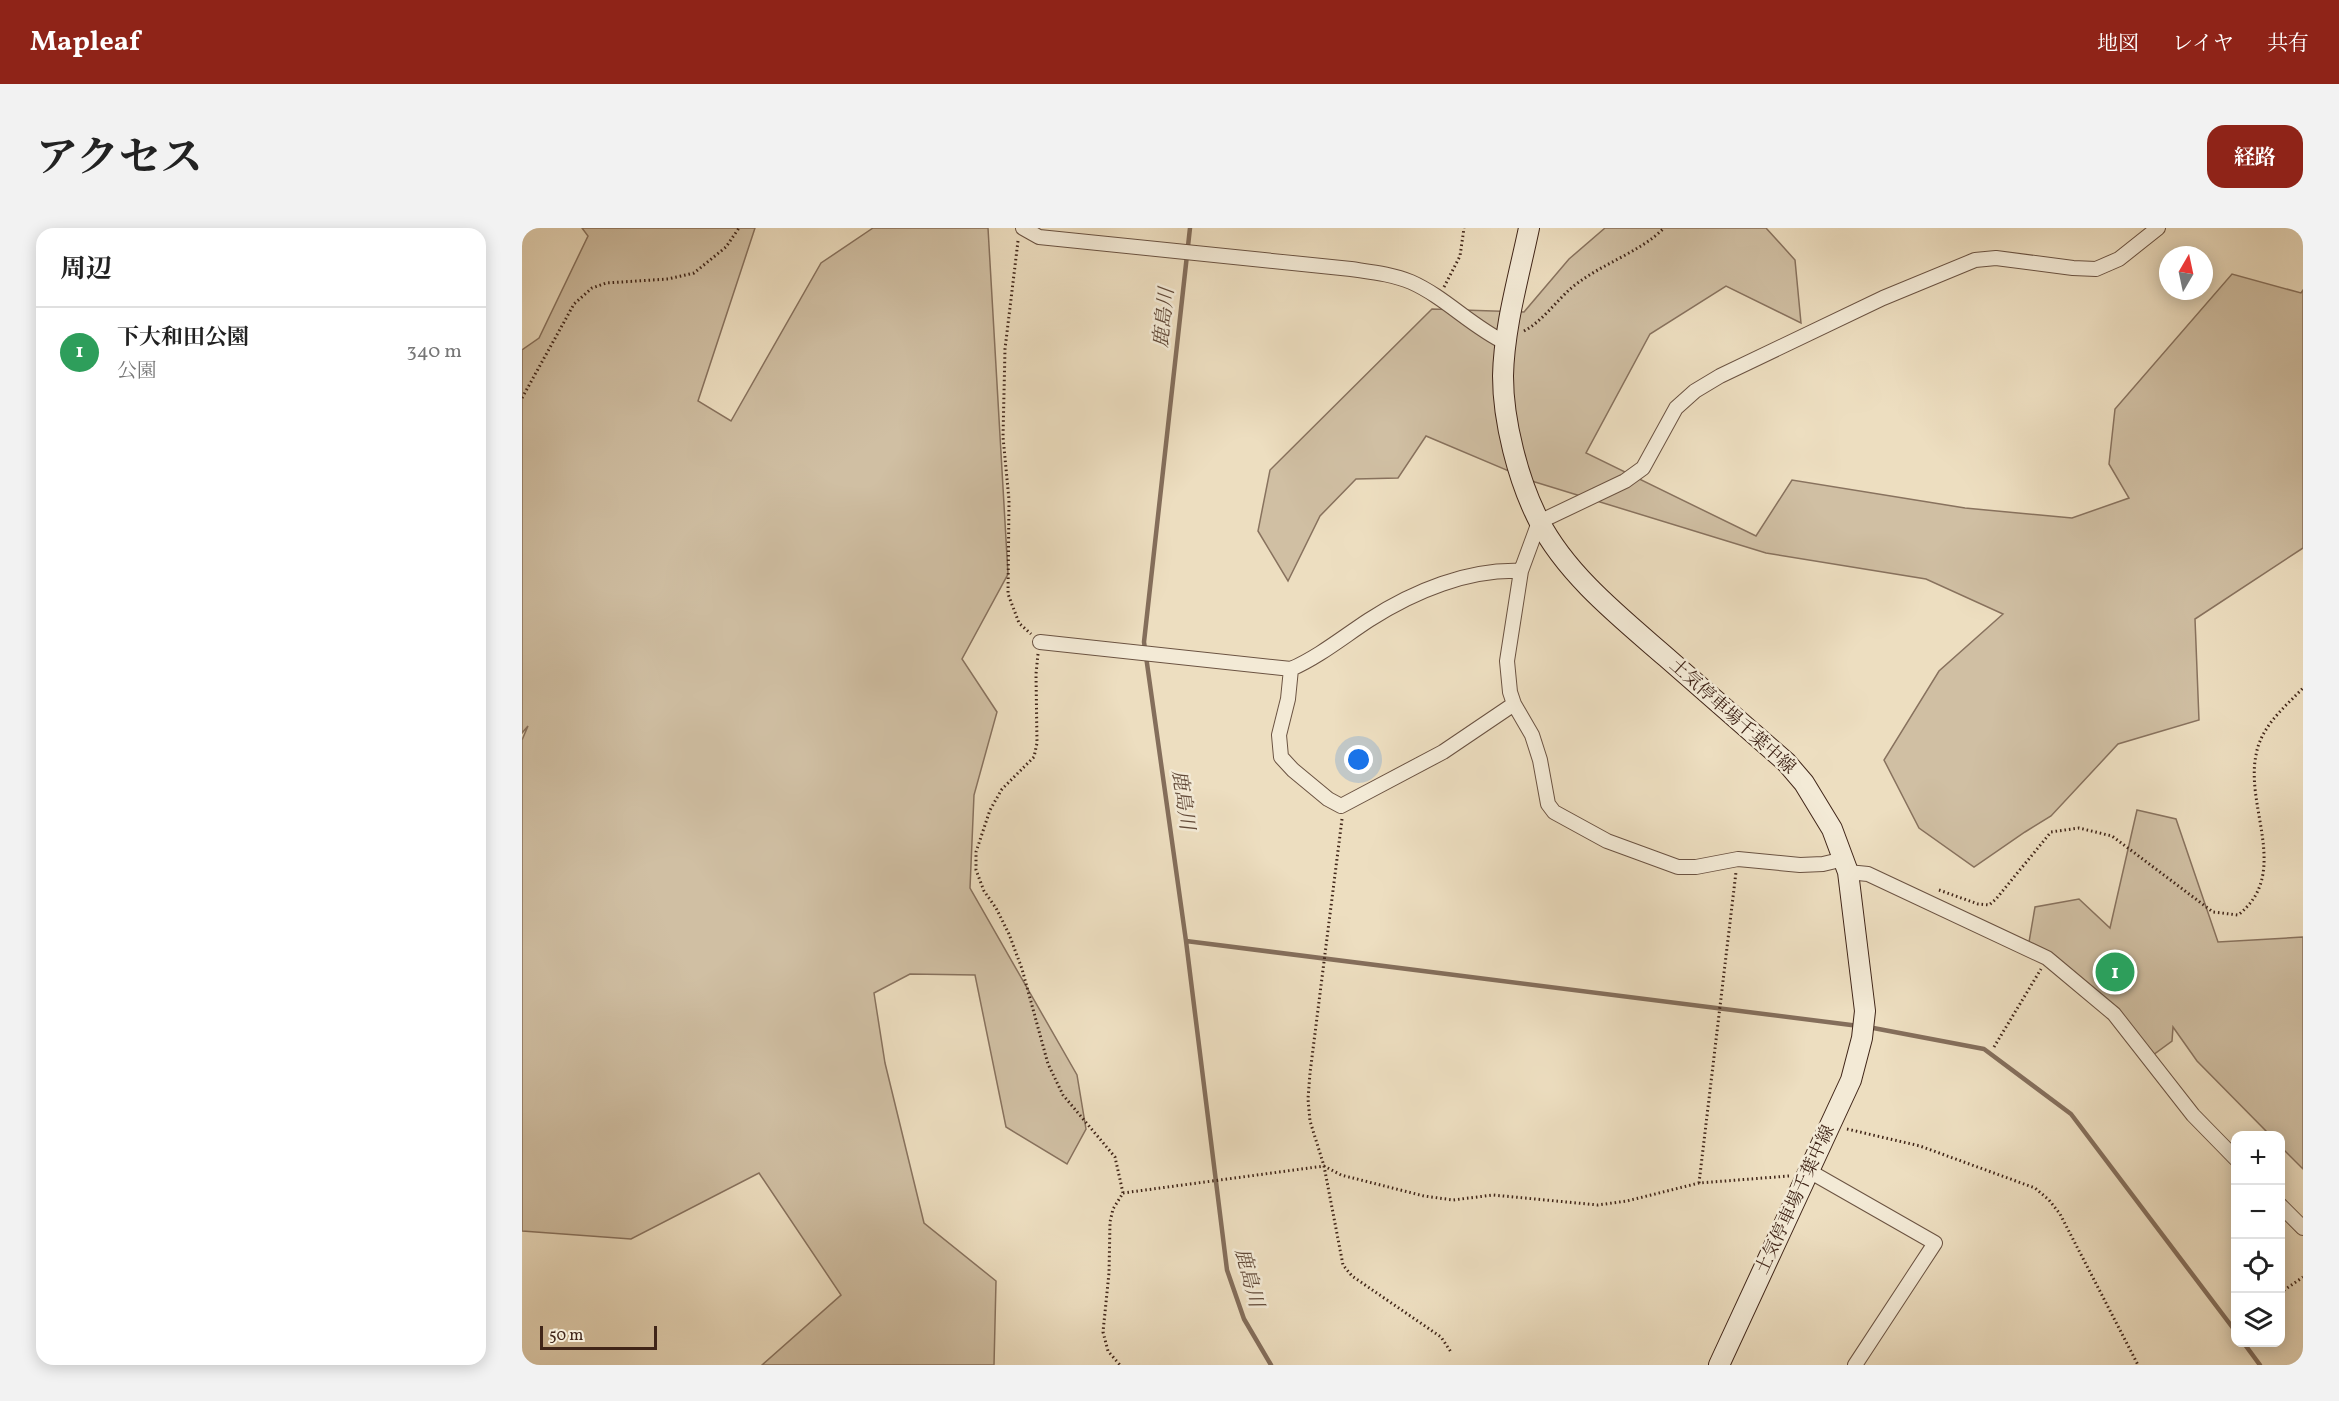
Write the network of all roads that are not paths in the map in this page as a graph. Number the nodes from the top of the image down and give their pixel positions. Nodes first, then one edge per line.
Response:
1 (1530, 228) edge
2 (2158, 228) edge
3 (1021, 233) edge
4 (1507, 337) junction
5 (1539, 522) junction
6 (1521, 571) junction
7 (1040, 642) road end
8 (1291, 669) junction
9 (1514, 705) junction
10 (1846, 865) junction
11 (2231, 1155) edge
12 (1808, 1175) junction
13 (2285, 1210) edge
14 (2303, 1228) edge
15 (1719, 1365) edge
16 (1855, 1365) edge

1 - 4 main road, 土気停車場千葉中線
2 - 5 street
3 - 4 street
4 - 5 main road, 土気停車場千葉中線
5 - 6 street
5 - 10 main road, 土気停車場千葉中線
6 - 8 street
6 - 9 street
7 - 8 street
8 - 9 street
9 - 10 street
10 - 11 street
10 - 12 main road, 土気停車場千葉中線
12 - 15 main road, 土気停車場千葉中線
12 - 16 street
13 - 14 street

